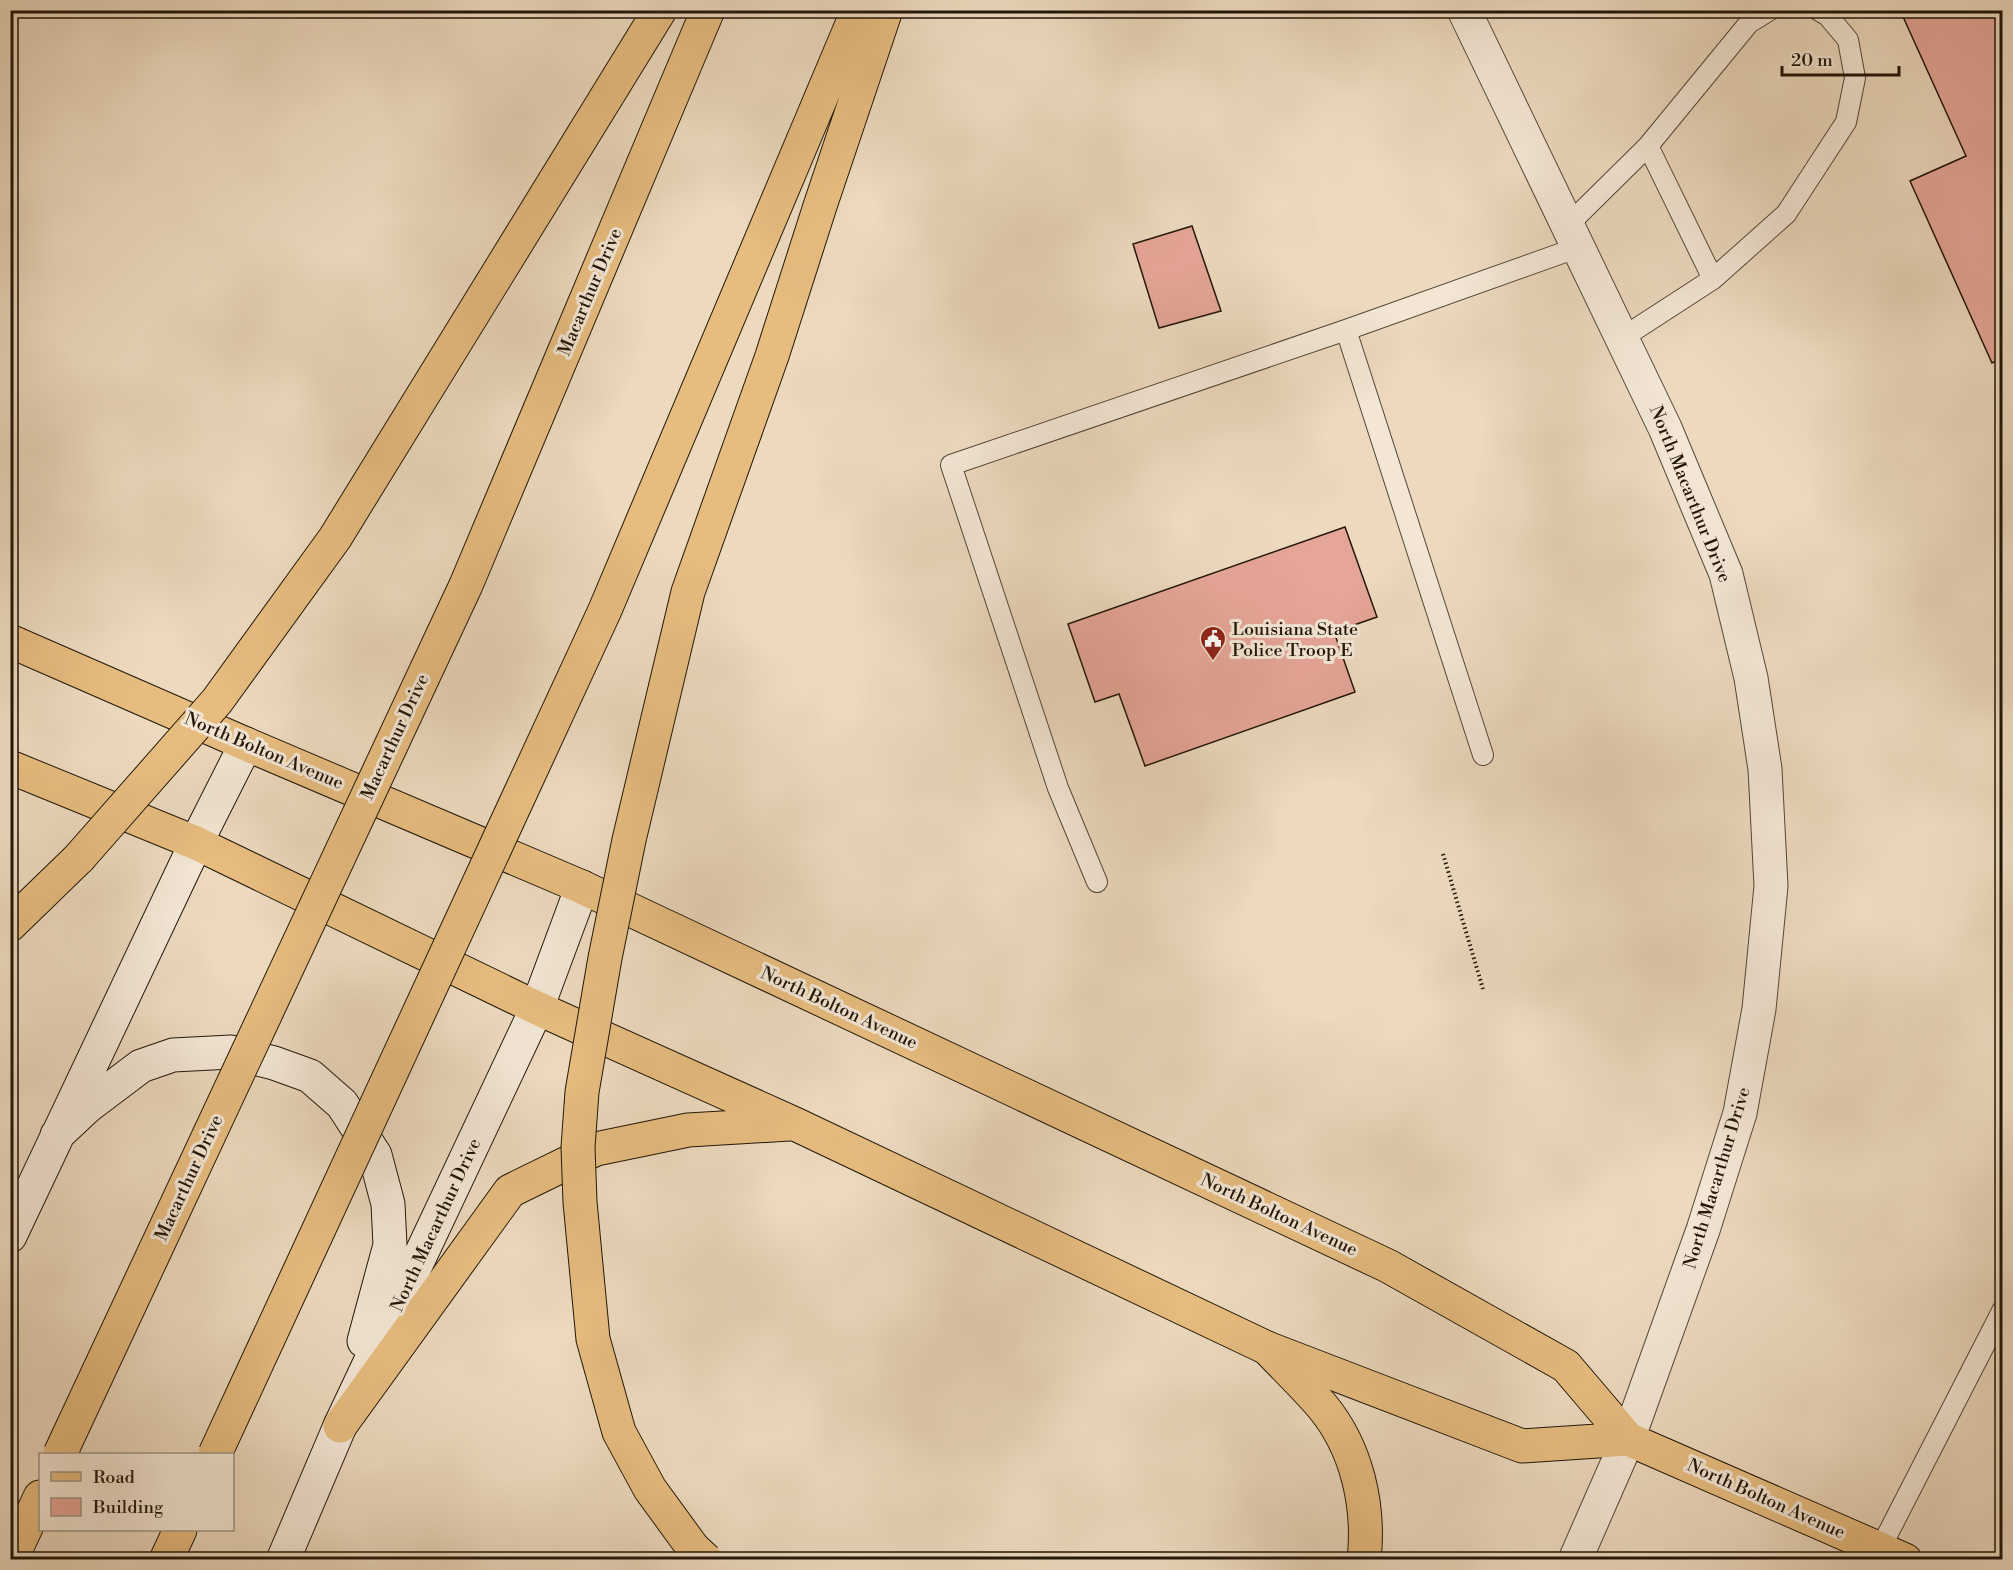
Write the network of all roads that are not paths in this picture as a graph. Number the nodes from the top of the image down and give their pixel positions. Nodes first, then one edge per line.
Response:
1 (660, 10) edge
2 (708, 10) edge
3 (858, 10) edge
4 (886, 10) edge
5 (1464, 10) edge
6 (1770, 10) edge
7 (1818, 10) edge
8 (1648, 146) junction
9 (1573, 236) junction
10 (1713, 279) junction
11 (1346, 330) junction
12 (1622, 338) junction
13 (10, 640) edge
14 (246, 744) junction
15 (1483, 755) dead end
16 (10, 767) edge
17 (196, 843) junction
18 (1097, 882) dead end
19 (582, 887) junction
20 (10, 925) edge
21 (537, 1008) junction
22 (795, 1124) junction
23 (57, 1135) junction
24 (10, 1236) edge
25 (2002, 1311) edge
26 (1267, 1348) junction
27 (340, 1426) junction
28 (1628, 1438) junction
29 (61, 1453) edge
30 (216, 1453) edge
31 (39, 1499) edge
32 (180, 1531) edge
33 (1892, 1554) edge
34 (11, 1560) edge
35 (166, 1560) edge
36 (284, 1560) edge
37 (706, 1560) edge
38 (1364, 1560) edge
39 (1575, 1560) edge

1 - 20 main road, bridge
2 - 29 main road, Macarthur Drive, bridge
3 - 30 main road, bridge
4 - 37 main road, bridge
5 - 9 street, North Macarthur Drive
6 - 8 lane
7 - 10 lane
8 - 9 lane
8 - 10 lane
9 - 11 lane
9 - 12 street, North Macarthur Drive
10 - 12 lane
11 - 15 lane
11 - 18 lane
12 - 28 street, North Macarthur Drive
13 - 14 main road, North Bolton Avenue
14 - 17 street
14 - 19 main road, North Bolton Avenue
16 - 17 main road, North Bolton Avenue
17 - 21 main road, North Bolton Avenue
17 - 23 street
19 - 21 street, North Macarthur Drive
19 - 28 main road, North Bolton Avenue
21 - 22 main road, North Bolton Avenue
21 - 27 street, North Macarthur Drive
22 - 26 main road, North Bolton Avenue
22 - 27 main road
23 - 24 street
23 - 27 street
25 - 33 lane
26 - 28 main road, North Bolton Avenue
26 - 38 main road
27 - 36 street, North Macarthur Drive
28 - 33 main road, North Bolton Avenue
28 - 39 street, North Macarthur Drive
31 - 34 main road
32 - 35 main road

